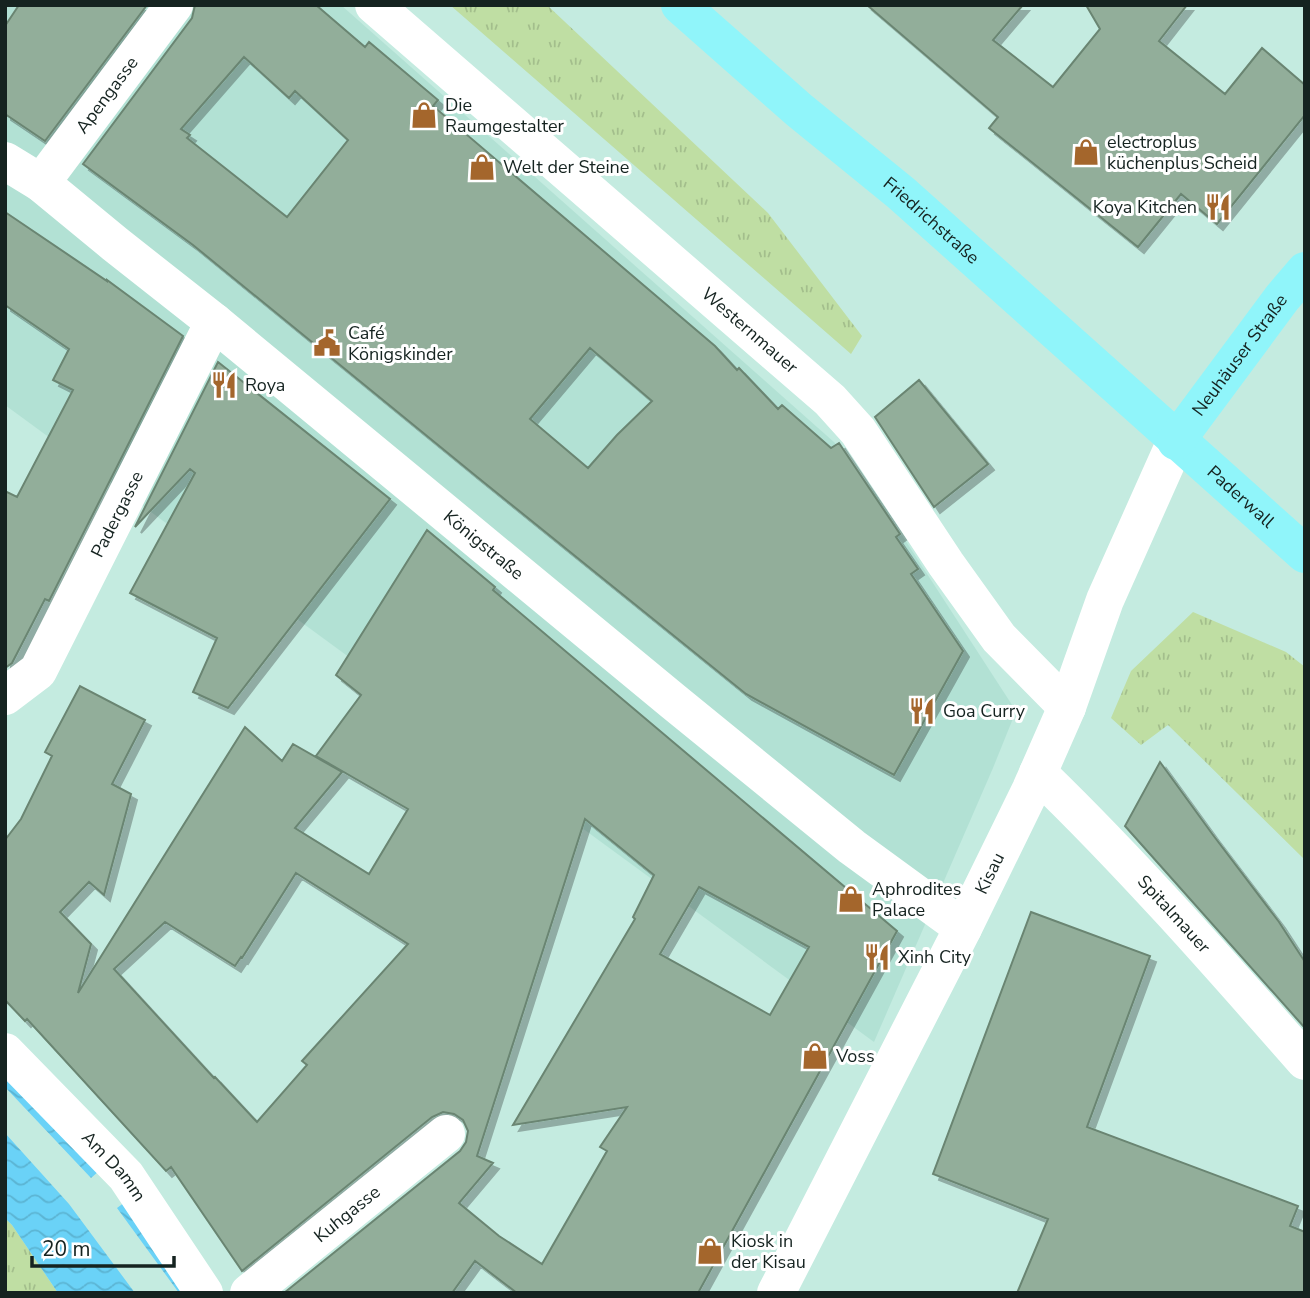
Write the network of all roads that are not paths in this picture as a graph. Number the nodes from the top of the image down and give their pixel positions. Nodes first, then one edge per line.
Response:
1 (174, 5) edge
2 (374, 5) edge
3 (680, 5) edge
4 (5, 161) edge
5 (41, 183) junction
6 (1305, 271) edge
7 (214, 322) junction
8 (1177, 441) junction
9 (1305, 554) edge
10 (5, 696) edge
11 (1067, 707) junction
12 (1038, 773) junction
13 (963, 928) junction
14 (5, 1052) edge
15 (1305, 1061) edge
16 (446, 1134) dead end
17 (204, 1293) edge
18 (249, 1293) edge
19 (776, 1293) edge

1 - 5 street, Apengasse
2 - 11 street, Westernmauer
3 - 8 main road, Friedrichstraße
4 - 5 street, Königstraße
5 - 7 street, Königstraße
6 - 8 main road, Neuhäuser Straße
7 - 10 street, Padergasse
7 - 13 street, Königstraße
8 - 9 main road, Paderwall
8 - 11 street, Kisau
11 - 12 street, Kisau
12 - 13 street, Kisau
12 - 15 street, Spitalmauer
13 - 19 street, Kisau
14 - 17 street, Am Damm
16 - 18 street, Kuhgasse

